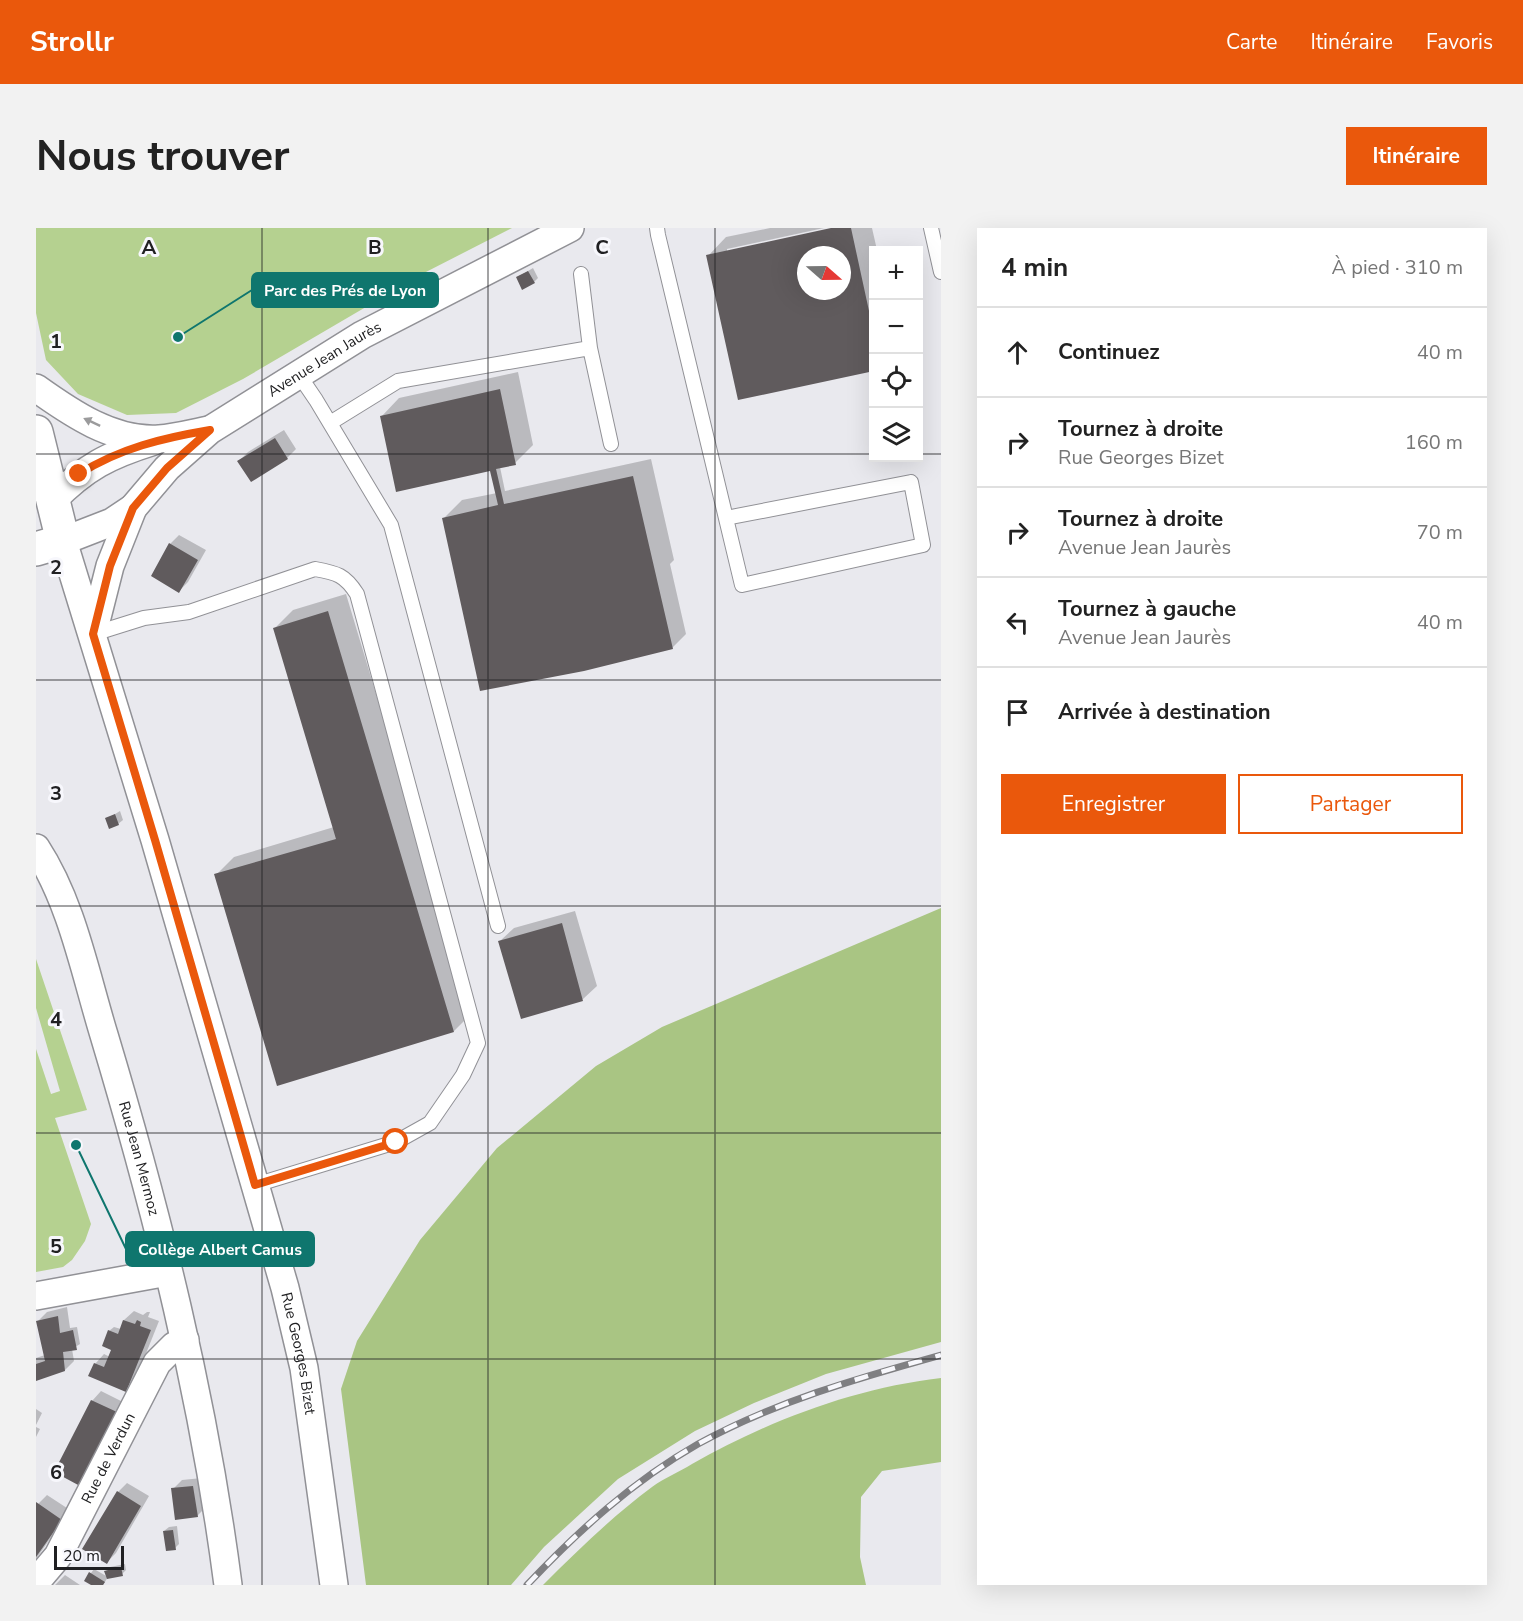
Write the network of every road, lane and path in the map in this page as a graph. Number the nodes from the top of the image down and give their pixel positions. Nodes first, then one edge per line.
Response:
1 (570, 228) edge
2 (657, 228) edge
3 (931, 228) edge
4 (941, 272) edge
5 (581, 274) dead end
6 (590, 348) junction
7 (299, 375) junction
8 (36, 388) edge
9 (330, 423) junction
10 (210, 430) junction
11 (36, 432) edge
12 (158, 440) junction
13 (611, 444) dead end
14 (133, 508) junction
15 (726, 518) junction
16 (47, 529) edge
17 (93, 634) junction
18 (36, 848) edge
19 (498, 926) dead end
20 (255, 1185) junction
21 (168, 1272) junction
22 (36, 1296) edge
23 (185, 1340) junction
24 (36, 1582) edge
25 (228, 1585) edge
26 (334, 1585) edge

1 - 7 street, Avenue Jean Jaurès
2 - 15 lane
3 - 4 lane
5 - 6 lane
6 - 9 lane
6 - 13 lane
7 - 9 lane
7 - 10 street, Avenue Jean Jaurès
12 -> 8 street, Avenue Jean Jaurès
9 - 19 lane
10 - 12 street, Avenue Jean Jaurès
10 - 14 street, Avenue Jean Jaurès
11 - 16 street
12 - 16 street, Avenue Jean Jaurès
14 - 16 street, Avenue Jean Jaurès
14 - 17 street, Avenue Jean Jaurès
15 - 15 lane
16 - 17 street, Rue Georges Bizet
17 - 20 street, Rue Georges Bizet
17 - 20 lane
18 - 21 street, Rue Jean Mermoz
20 - 26 street, Rue Georges Bizet
21 - 22 street
21 - 23 street, Rue Jean Mermoz
23 - 24 street, Rue de Verdun
23 - 25 street, Rue Jean Mermoz

